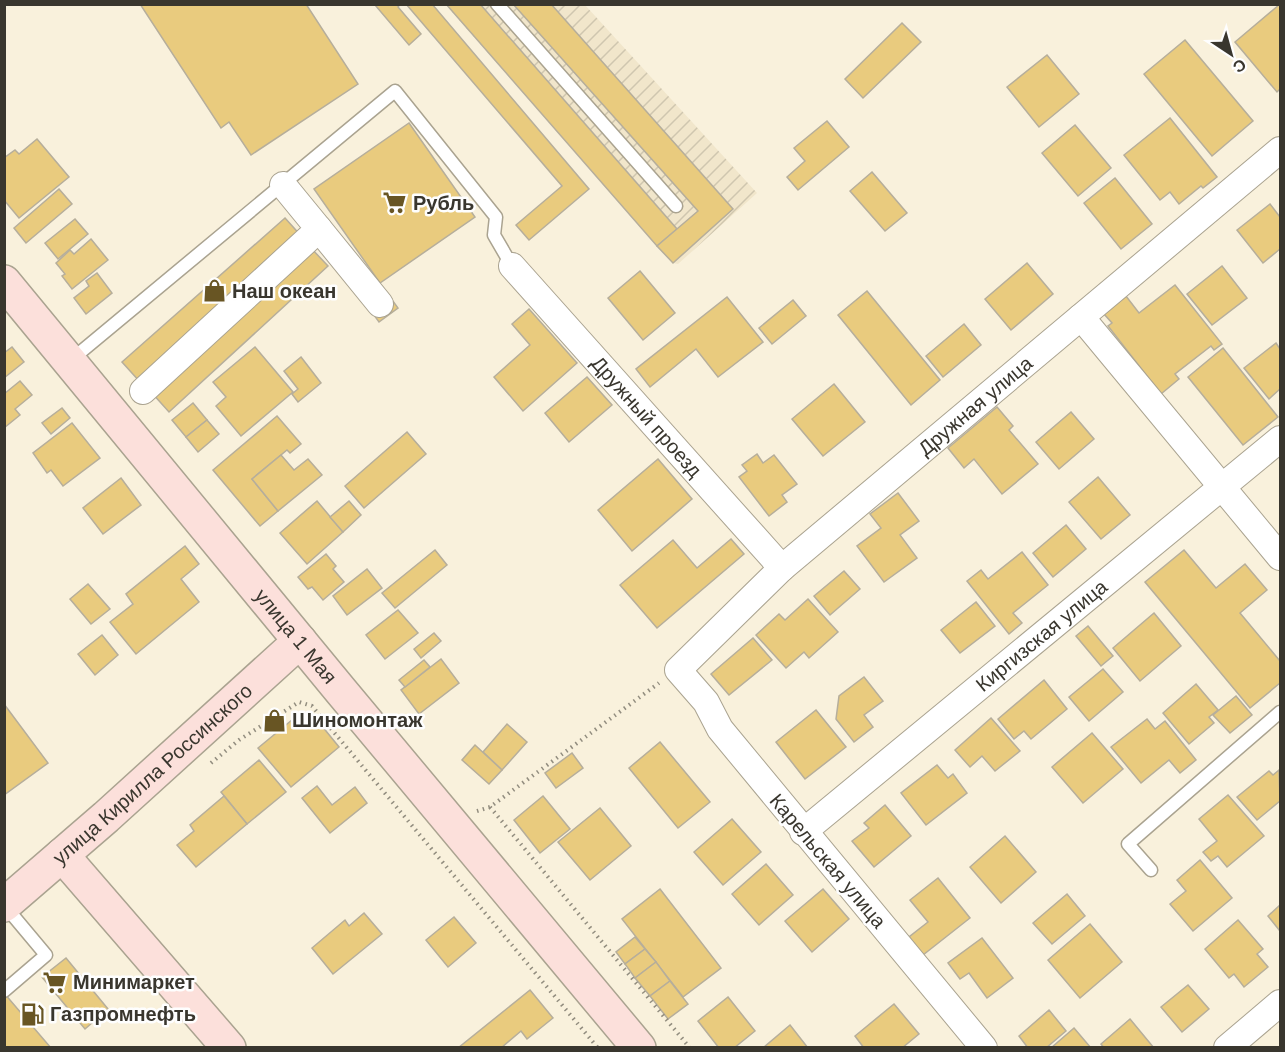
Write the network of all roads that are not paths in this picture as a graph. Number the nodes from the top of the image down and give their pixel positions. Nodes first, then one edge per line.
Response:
1 (497, 4) edge
2 (1281, 150) edge
3 (283, 184) junction
4 (676, 206) dead end
5 (319, 229) junction
6 (512, 267) joint
7 (4, 282) edge
8 (380, 304) dead end
9 (1081, 317) junction
10 (70, 361) junction
11 (143, 391) dead end
12 (1281, 439) edge
13 (1222, 487) junction
14 (1281, 557) edge
15 (782, 568) junction
16 (300, 641) junction
17 (678, 670) joint
18 (1281, 712) edge
19 (804, 832) junction
20 (62, 855) junction
21 (1151, 870) dead end
22 (4, 905) edge
23 (4, 991) edge
24 (1281, 1003) edge
25 (229, 1047) edge
26 (639, 1047) edge
27 (984, 1047) edge
28 (1227, 1047) edge

1 - 4 lane
2 - 9 street, Дружная улица
3 - 5 street
3 - 6 lane
3 - 10 lane
5 - 8 street
5 - 11 street
6 - 15 street, Дружный проезд
7 - 10 main road, улица 1 Мая
9 - 13 street
9 - 15 street, Дружная улица
10 - 16 main road, улица 1 Мая
12 - 13 street, Киргизская улица
13 - 14 street
13 - 19 street, Киргизская улица
15 - 17 street, Дружная улица
16 - 20 main road, улица Кирилла Россинского
16 - 26 main road, улица 1 Мая
17 - 19 street, Карельская улица
18 - 21 lane
19 - 27 street, Карельская улица
20 - 22 main road, улица Кирилла Россинского
20 - 25 main road
22 - 23 lane
24 - 28 street

